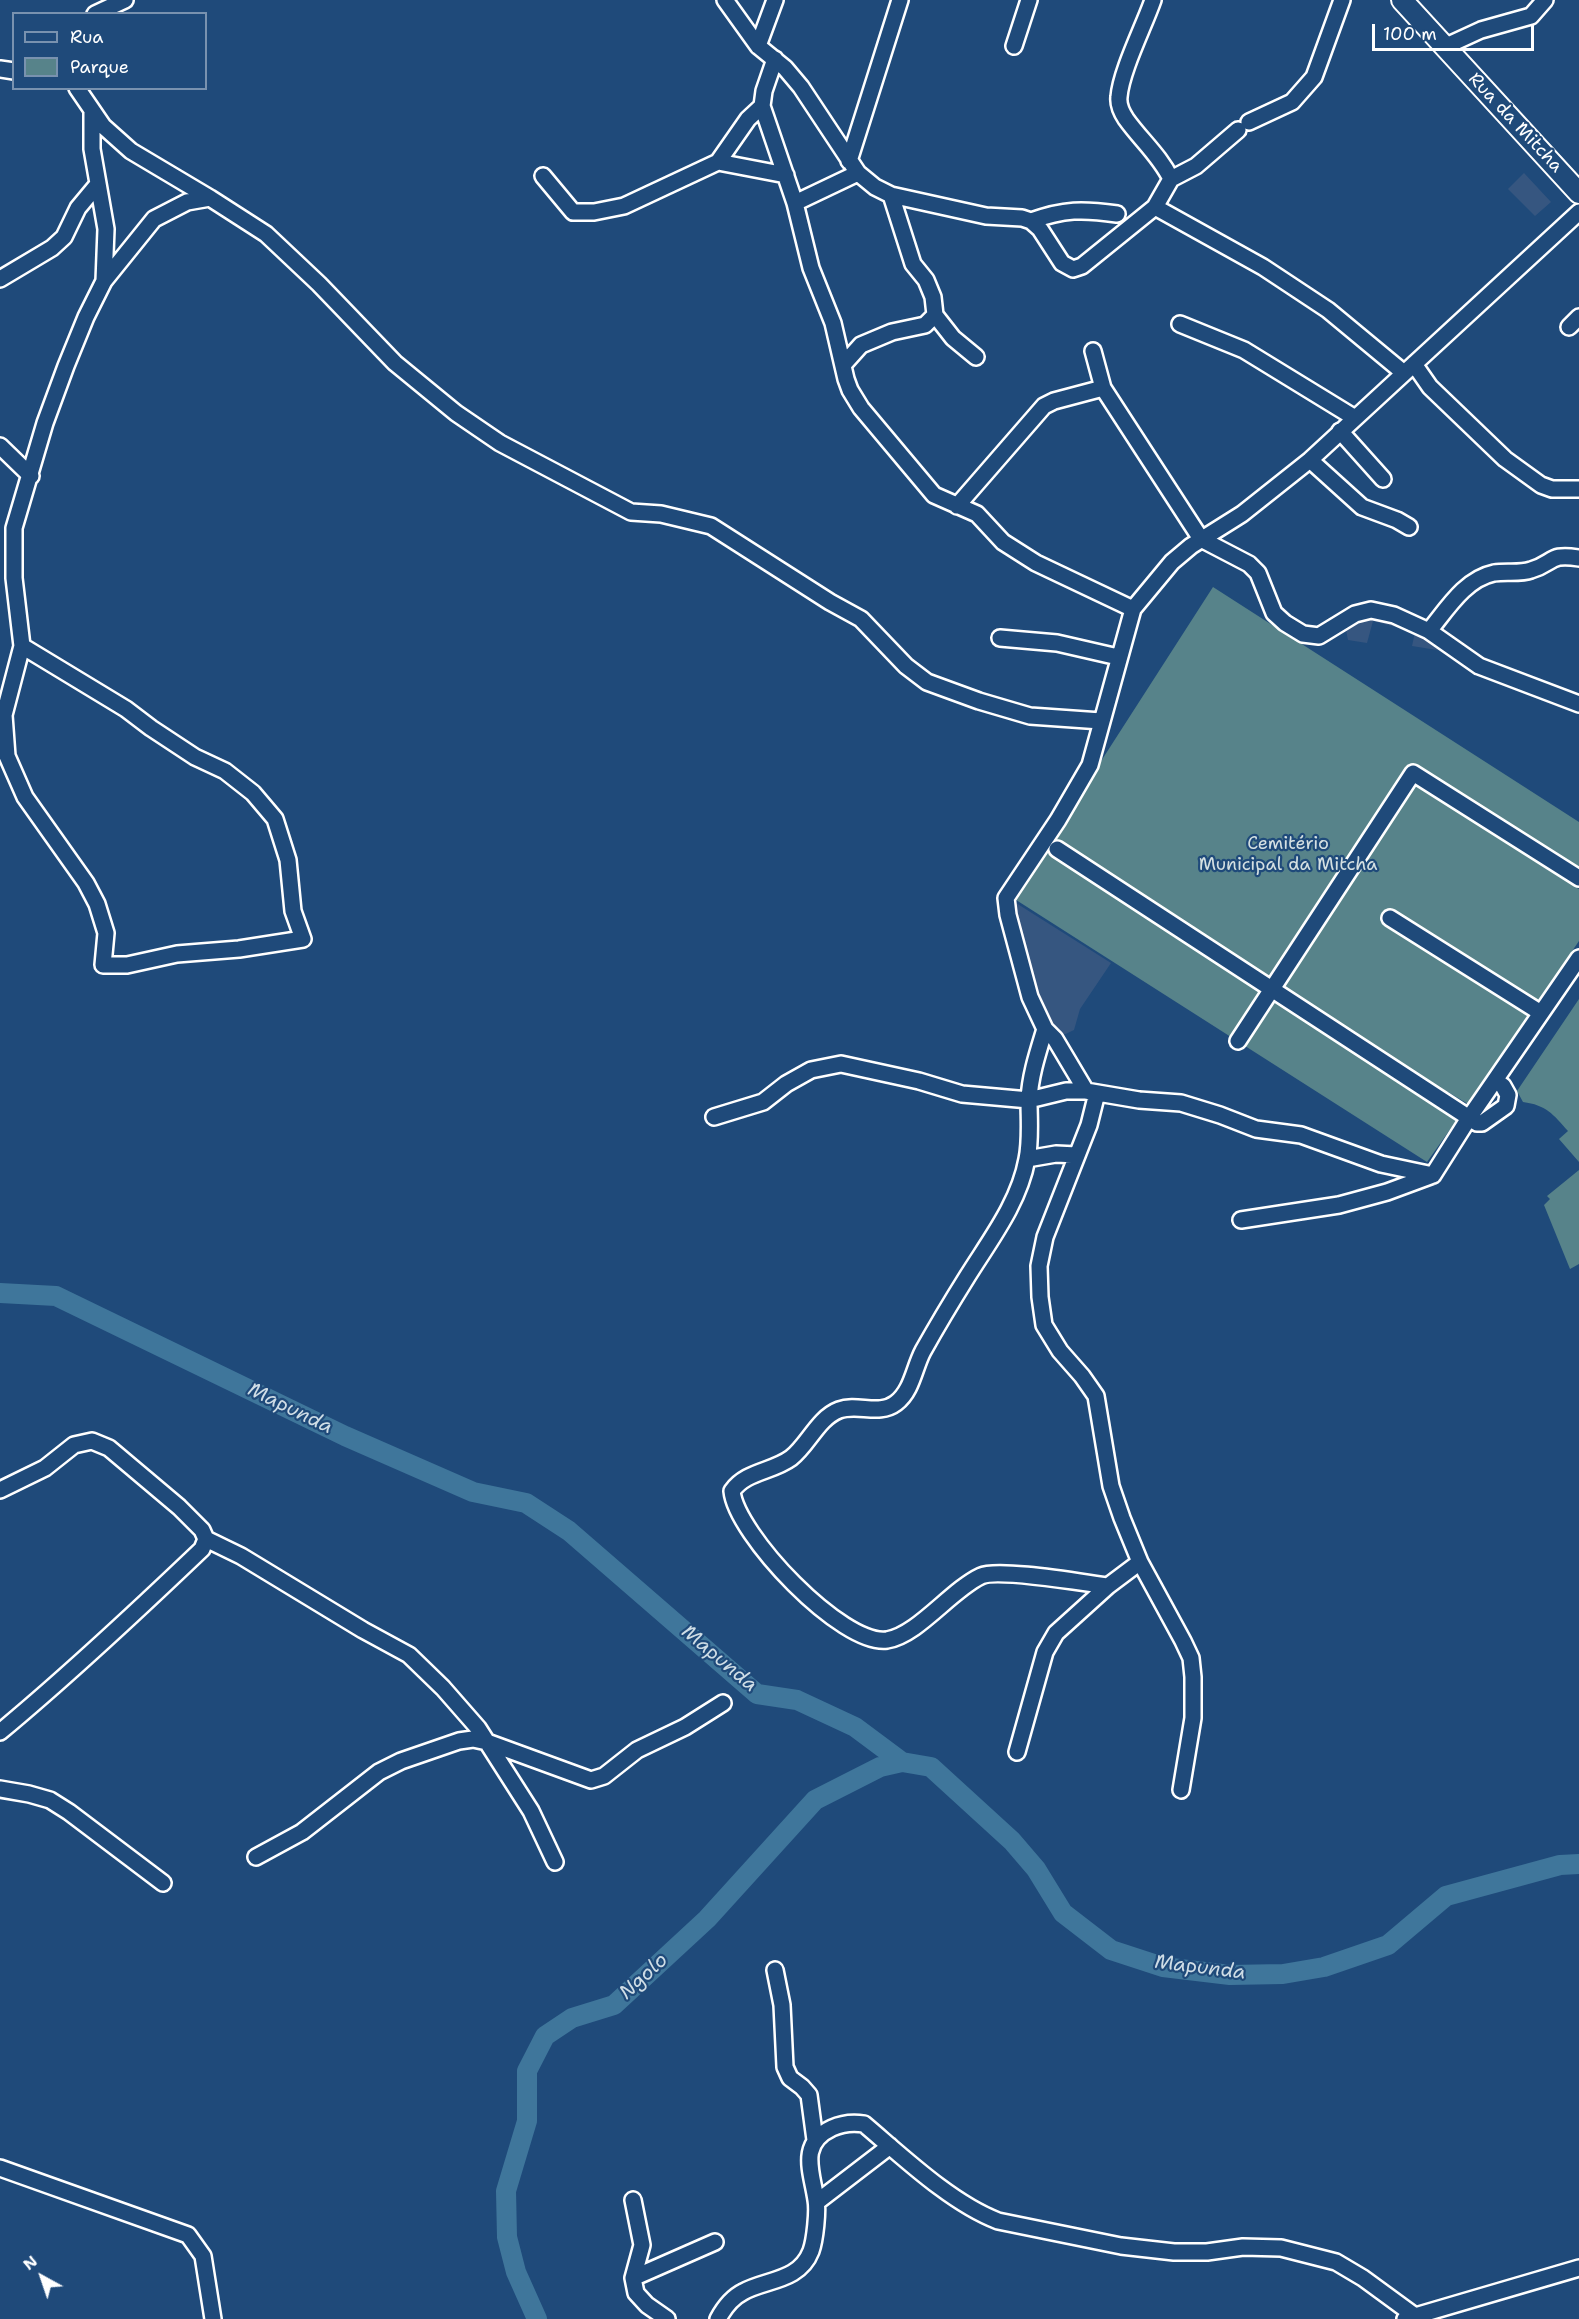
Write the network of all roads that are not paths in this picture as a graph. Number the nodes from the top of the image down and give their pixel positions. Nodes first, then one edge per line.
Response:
1 (125, 0) edge
2 (725, 0) edge
3 (775, 0) edge
4 (900, 0) edge
5 (1029, 0) edge
6 (1153, 0) edge
7 (1342, 0) edge
8 (1402, 0) edge
9 (1545, 0) edge
10 (99, 12) edge
11 (758, 46) junction
12 (1014, 46) dead end
13 (1444, 46) junction
14 (775, 59) junction
15 (78, 90) edge
16 (762, 106) junction
17 (92, 112) junction
18 (718, 162) junction
19 (854, 167) junction
20 (786, 175) junction
21 (543, 176) dead end
22 (1171, 179) junction
23 (98, 183) junction
24 (1579, 193) edge
25 (891, 195) junction
26 (210, 198) junction
27 (795, 203) junction
28 (1155, 207) junction
29 (1579, 212) edge
30 (1117, 214) dead end
31 (1031, 222) junction
32 (0, 279) edge
33 (104, 280) junction
34 (935, 315) junction
35 (1179, 324) dead end
36 (1093, 351) dead end
37 (976, 357) dead end
38 (843, 365) junction
39 (1408, 368) junction
40 (1102, 388) junction
41 (1355, 418) junction
42 (1340, 431) junction
43 (0, 446) edge
44 (1310, 460) junction
45 (31, 476) junction
46 (1383, 479) dead end
47 (1579, 489) edge
48 (957, 506) junction
49 (1409, 527) dead end
50 (7, 529) edge
51 (1201, 539) junction
52 (1579, 558) edge
53 (1133, 609) junction
54 (1429, 631) junction
55 (1000, 638) dead end
56 (22, 646) junction
57 (1118, 657) junction
58 (1579, 704) edge
59 (1101, 722) junction
60 (1057, 849) dead end
61 (1579, 878) edge
62 (1390, 918) dead end
63 (1579, 958) edge
64 (1272, 989) junction
65 (1541, 1013) junction
66 (1046, 1029) junction
67 (1238, 1041) dead end
68 (1495, 1080) junction
69 (1092, 1092) junction
70 (1029, 1100) junction
71 (714, 1117) dead end
72 (1469, 1118) junction
73 (1077, 1155) junction
74 (1027, 1159) junction
75 (1433, 1175) junction
76 (1241, 1220) dead end
77 (0, 1490) edge
78 (206, 1539) junction
79 (1140, 1562) junction
80 (1108, 1586) junction
81 (723, 1703) dead end
82 (0, 1732) edge
83 (487, 1742) junction
84 (1017, 1752) dead end
85 (0, 1789) edge
86 (1181, 1790) dead end
87 (256, 1857) dead end
88 (555, 1862) dead end
89 (163, 1883) dead end
90 (775, 1970) dead end
91 (815, 2140) junction
92 (890, 2146) junction
93 (0, 2168) edge
94 (633, 2200) dead end
95 (816, 2202) junction
96 (715, 2242) dead end
97 (1579, 2268) edge
98 (633, 2278) junction
99 (1410, 2318) edge
100 (213, 2319) edge
101 (667, 2319) edge
102 (718, 2319) edge

1 - 10 street
2 - 11 street
3 - 11 street
4 - 19 street
5 - 12 street
6 - 22 street
7 - 22 street
8 - 13 main road, Rua da Mitcha
9 - 13 street
11 - 14 street
13 - 24 main road, Rua da Mitcha
14 - 16 street
14 - 19 street
15 - 17 street
16 - 18 street
16 - 20 street
17 - 23 street
17 - 26 street
18 - 20 street
18 - 21 street
19 - 25 street
19 - 27 street
20 - 27 street
22 - 28 street
23 - 32 street
23 - 33 street
25 - 31 street
25 - 34 street
26 - 33 street
26 - 59 street
27 - 38 street
28 - 31 street
28 - 39 street
29 - 39 street
30 - 31 street
33 - 45 street
34 - 37 street
34 - 38 street
35 - 41 street
36 - 40 street
38 - 48 street
39 - 41 street
39 - 47 street
40 - 48 street
40 - 51 street
41 - 42 street
42 - 44 street
42 - 46 street
43 - 45 street
44 - 49 street
44 - 51 street
45 - 50 street
48 - 53 street
50 - 56 street
51 - 53 street
51 - 54 street
52 - 54 street
53 - 57 street
54 - 58 street
55 - 57 street
56 - 56 street
57 - 59 street
59 - 66 street
60 - 64 street
61 - 64 street
62 - 65 street
63 - 65 street
64 - 67 street
64 - 72 street
65 - 68 street
66 - 69 street
66 - 70 street
68 - 72 street
68 - 72 street
69 - 70 street
69 - 73 street
69 - 75 street
70 - 71 street
70 - 74 street
72 - 75 street
73 - 74 street
73 - 79 street
74 - 80 street
75 - 76 street
77 - 78 street
78 - 82 street
78 - 83 street
79 - 80 street
79 - 86 street
80 - 84 street
81 - 83 street
83 - 87 street
83 - 88 street
85 - 89 street
90 - 91 street
91 - 92 street
91 - 95 street
92 - 95 street
92 - 99 street
93 - 100 street
94 - 98 street
95 - 102 street
96 - 98 street
97 - 99 street
98 - 101 street

